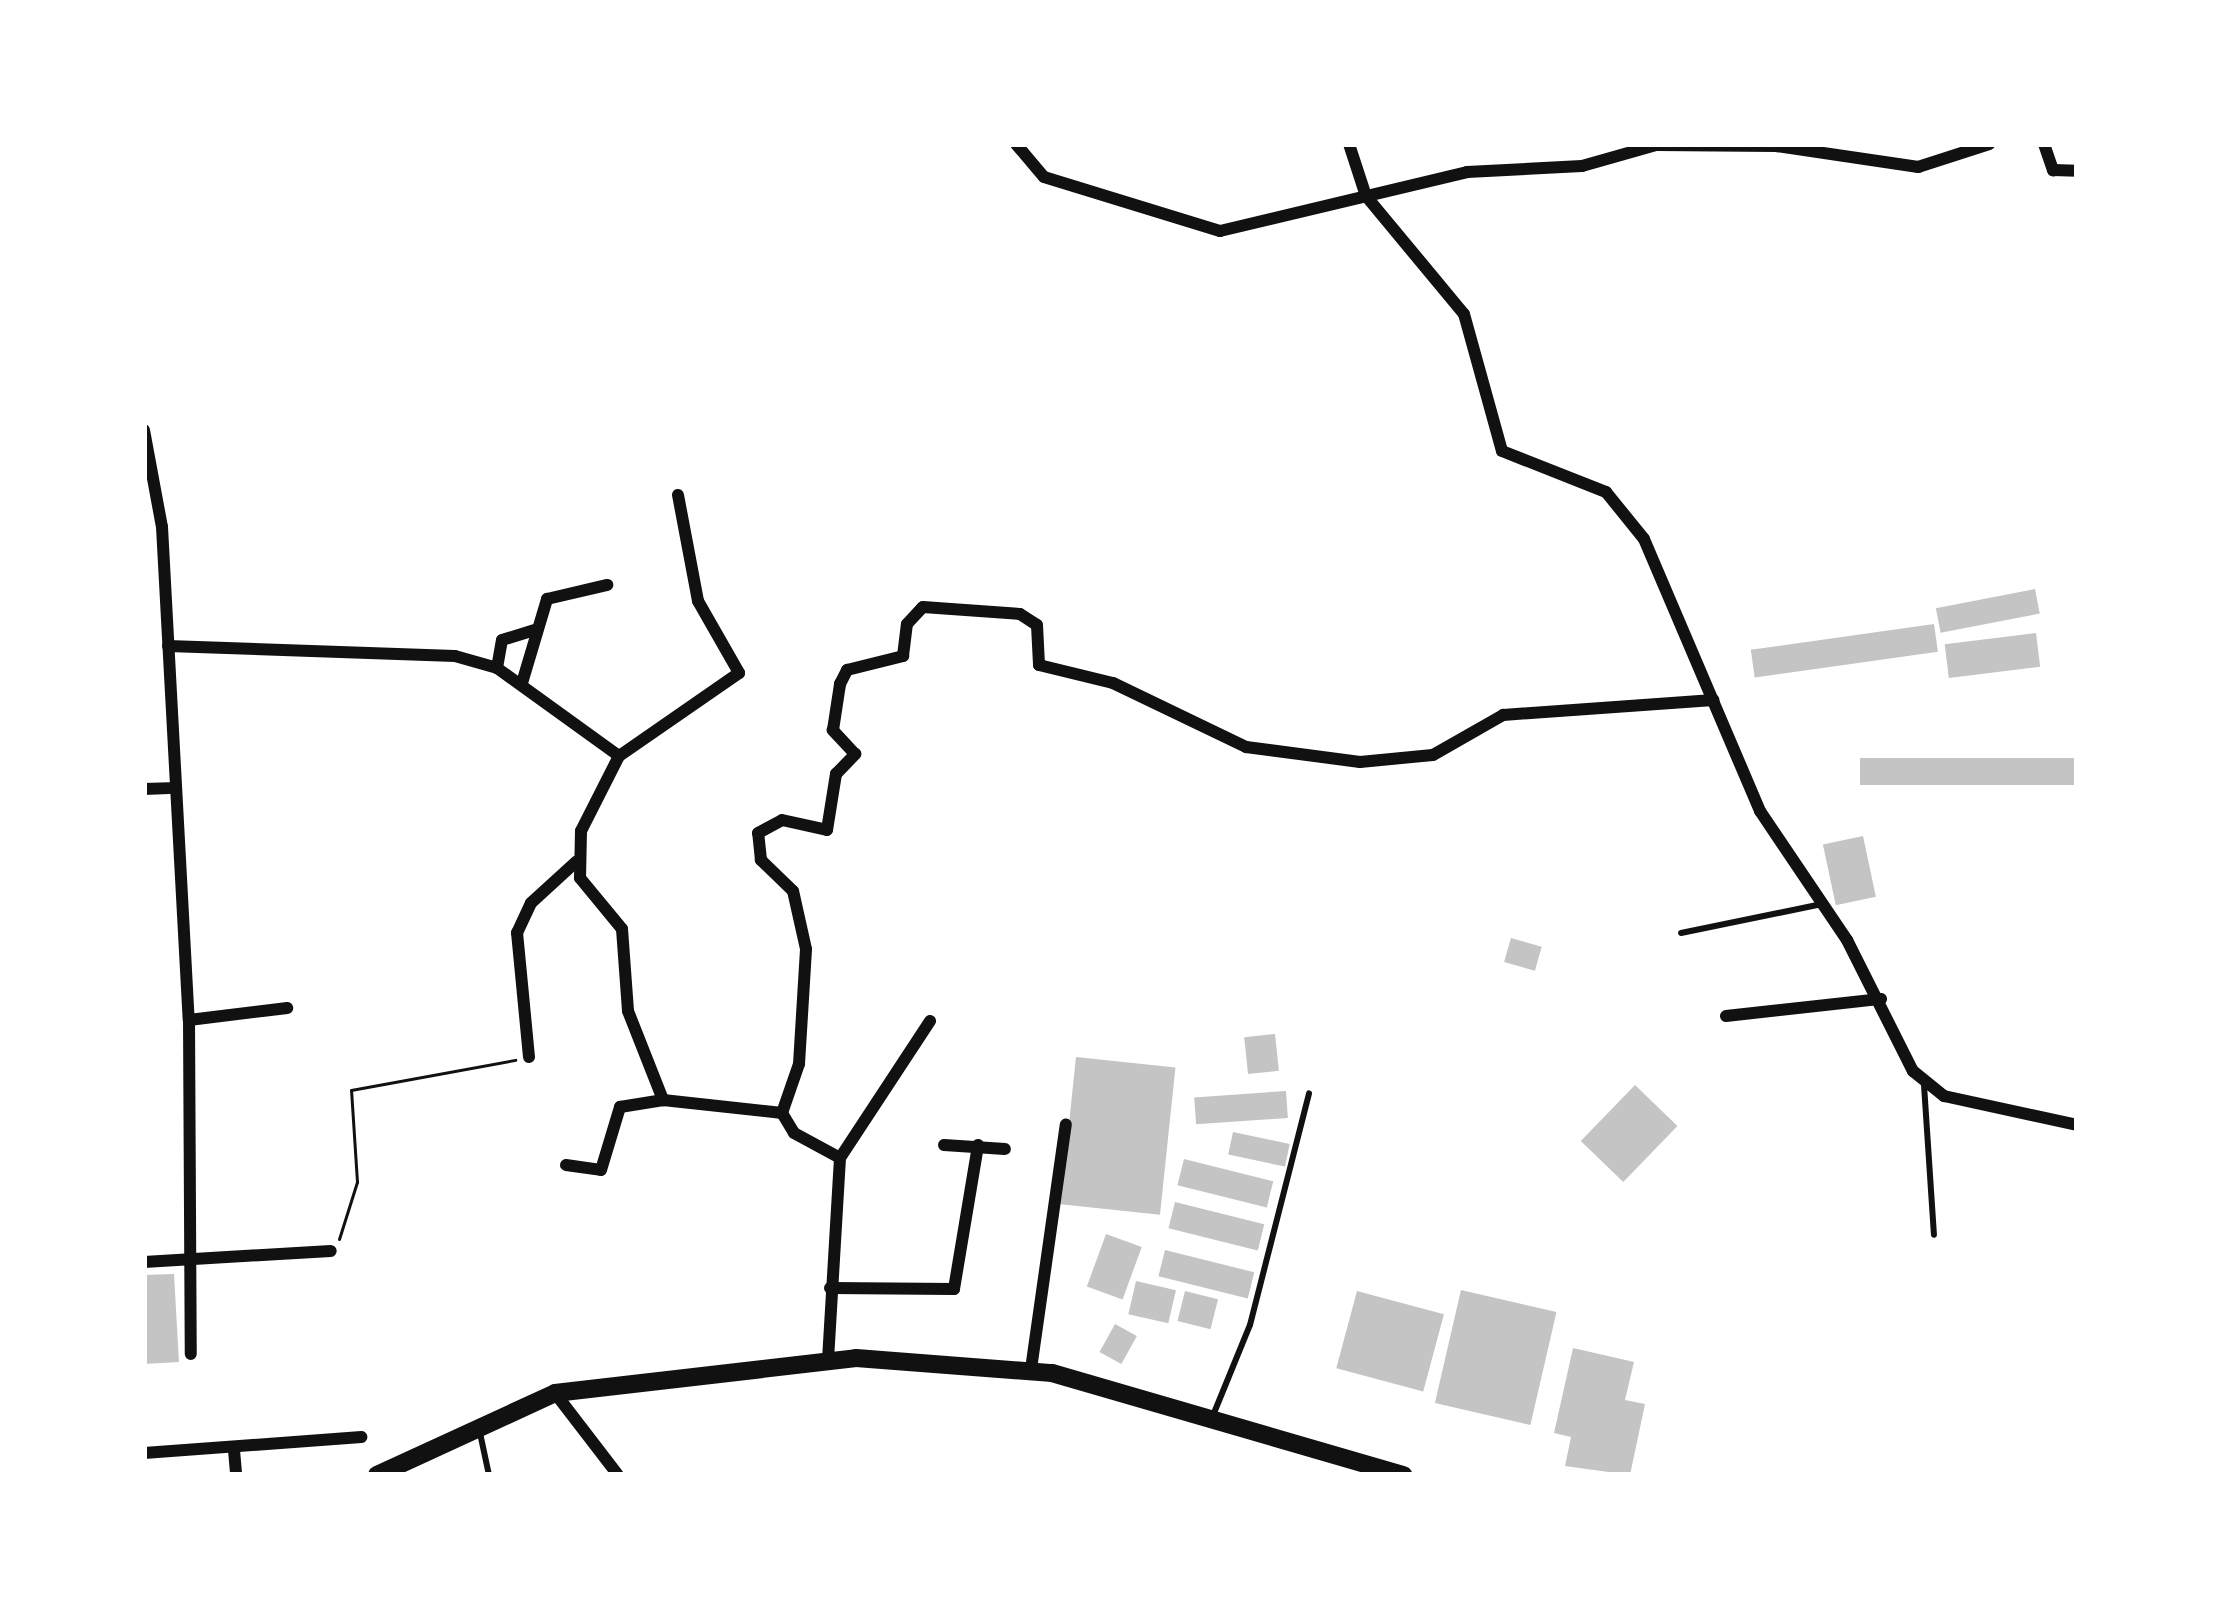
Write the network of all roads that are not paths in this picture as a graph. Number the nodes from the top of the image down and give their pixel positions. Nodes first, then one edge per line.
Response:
1 (1016, 144) edge
2 (1349, 144) edge
3 (1988, 144) edge
4 (2044, 144) edge
5 (1745, 145) edge
6 (2077, 172) edge
7 (1366, 196) junction
8 (144, 430) edge
9 (678, 495) dead end
10 (144, 512) edge
11 (162, 527) junction
12 (607, 585) dead end
13 (535, 630) junction
14 (168, 646) junction
15 (497, 668) junction
16 (522, 683) junction
17 (1713, 700) junction
18 (619, 756) junction
19 (169, 788) junction
20 (144, 789) edge
21 (577, 862) junction
22 (1822, 904) junction
23 (1681, 933) dead end
24 (1881, 999) junction
25 (287, 1008) dead end
26 (1726, 1016) dead end
27 (189, 1020) junction
28 (930, 1021) dead end
29 (529, 1057) road end
30 (1924, 1085) junction
31 (1309, 1093) dead end
32 (663, 1100) junction
33 (782, 1113) junction
34 (1066, 1124) dead end
35 (2077, 1125) edge
36 (944, 1144) dead end
37 (978, 1145) junction
38 (1005, 1149) dead end
39 (841, 1158) junction
40 (566, 1165) dead end
41 (1934, 1235) dead end
42 (331, 1251) road end
43 (187, 1258) junction
44 (144, 1262) edge
45 (830, 1288) junction
46 (191, 1354) dead end
47 (828, 1361) junction
48 (1031, 1369) junction
49 (555, 1393) junction
50 (1214, 1413) junction
51 (479, 1429) junction
52 (361, 1437) dead end
53 (234, 1450) junction
54 (144, 1453) edge
55 (236, 1475) edge
56 (377, 1475) edge
57 (489, 1475) edge
58 (618, 1475) edge
59 (1402, 1475) edge

1 - 7 street
2 - 7 street
3 - 5 street
4 - 6 street
5 - 7 street
7 - 17 street
8 - 11 street
9 - 18 street
10 - 11 street
11 - 14 street
12 - 13 street
13 - 15 street
13 - 16 street
14 - 15 street
14 - 19 street
15 - 16 street
16 - 18 street
17 - 22 street
17 - 33 street
18 - 21 street
19 - 20 street
19 - 27 street
21 - 29 street
21 - 32 street
22 - 23 lane
22 - 24 street
24 - 26 street
24 - 30 street
25 - 27 street
27 - 43 street
28 - 39 street
30 - 35 street
30 - 41 lane
31 - 50 lane
32 - 33 street
32 - 40 street
33 - 39 street
34 - 48 street
36 - 37 street
37 - 38 street
37 - 45 street
39 - 45 street
42 - 43 street
43 - 44 street
43 - 46 street
45 - 47 street
47 - 48 main road
47 - 49 main road
48 - 50 main road
49 - 51 main road
49 - 58 street
50 - 59 main road
51 - 56 main road
51 - 57 lane
52 - 53 street
53 - 54 street
53 - 55 street

